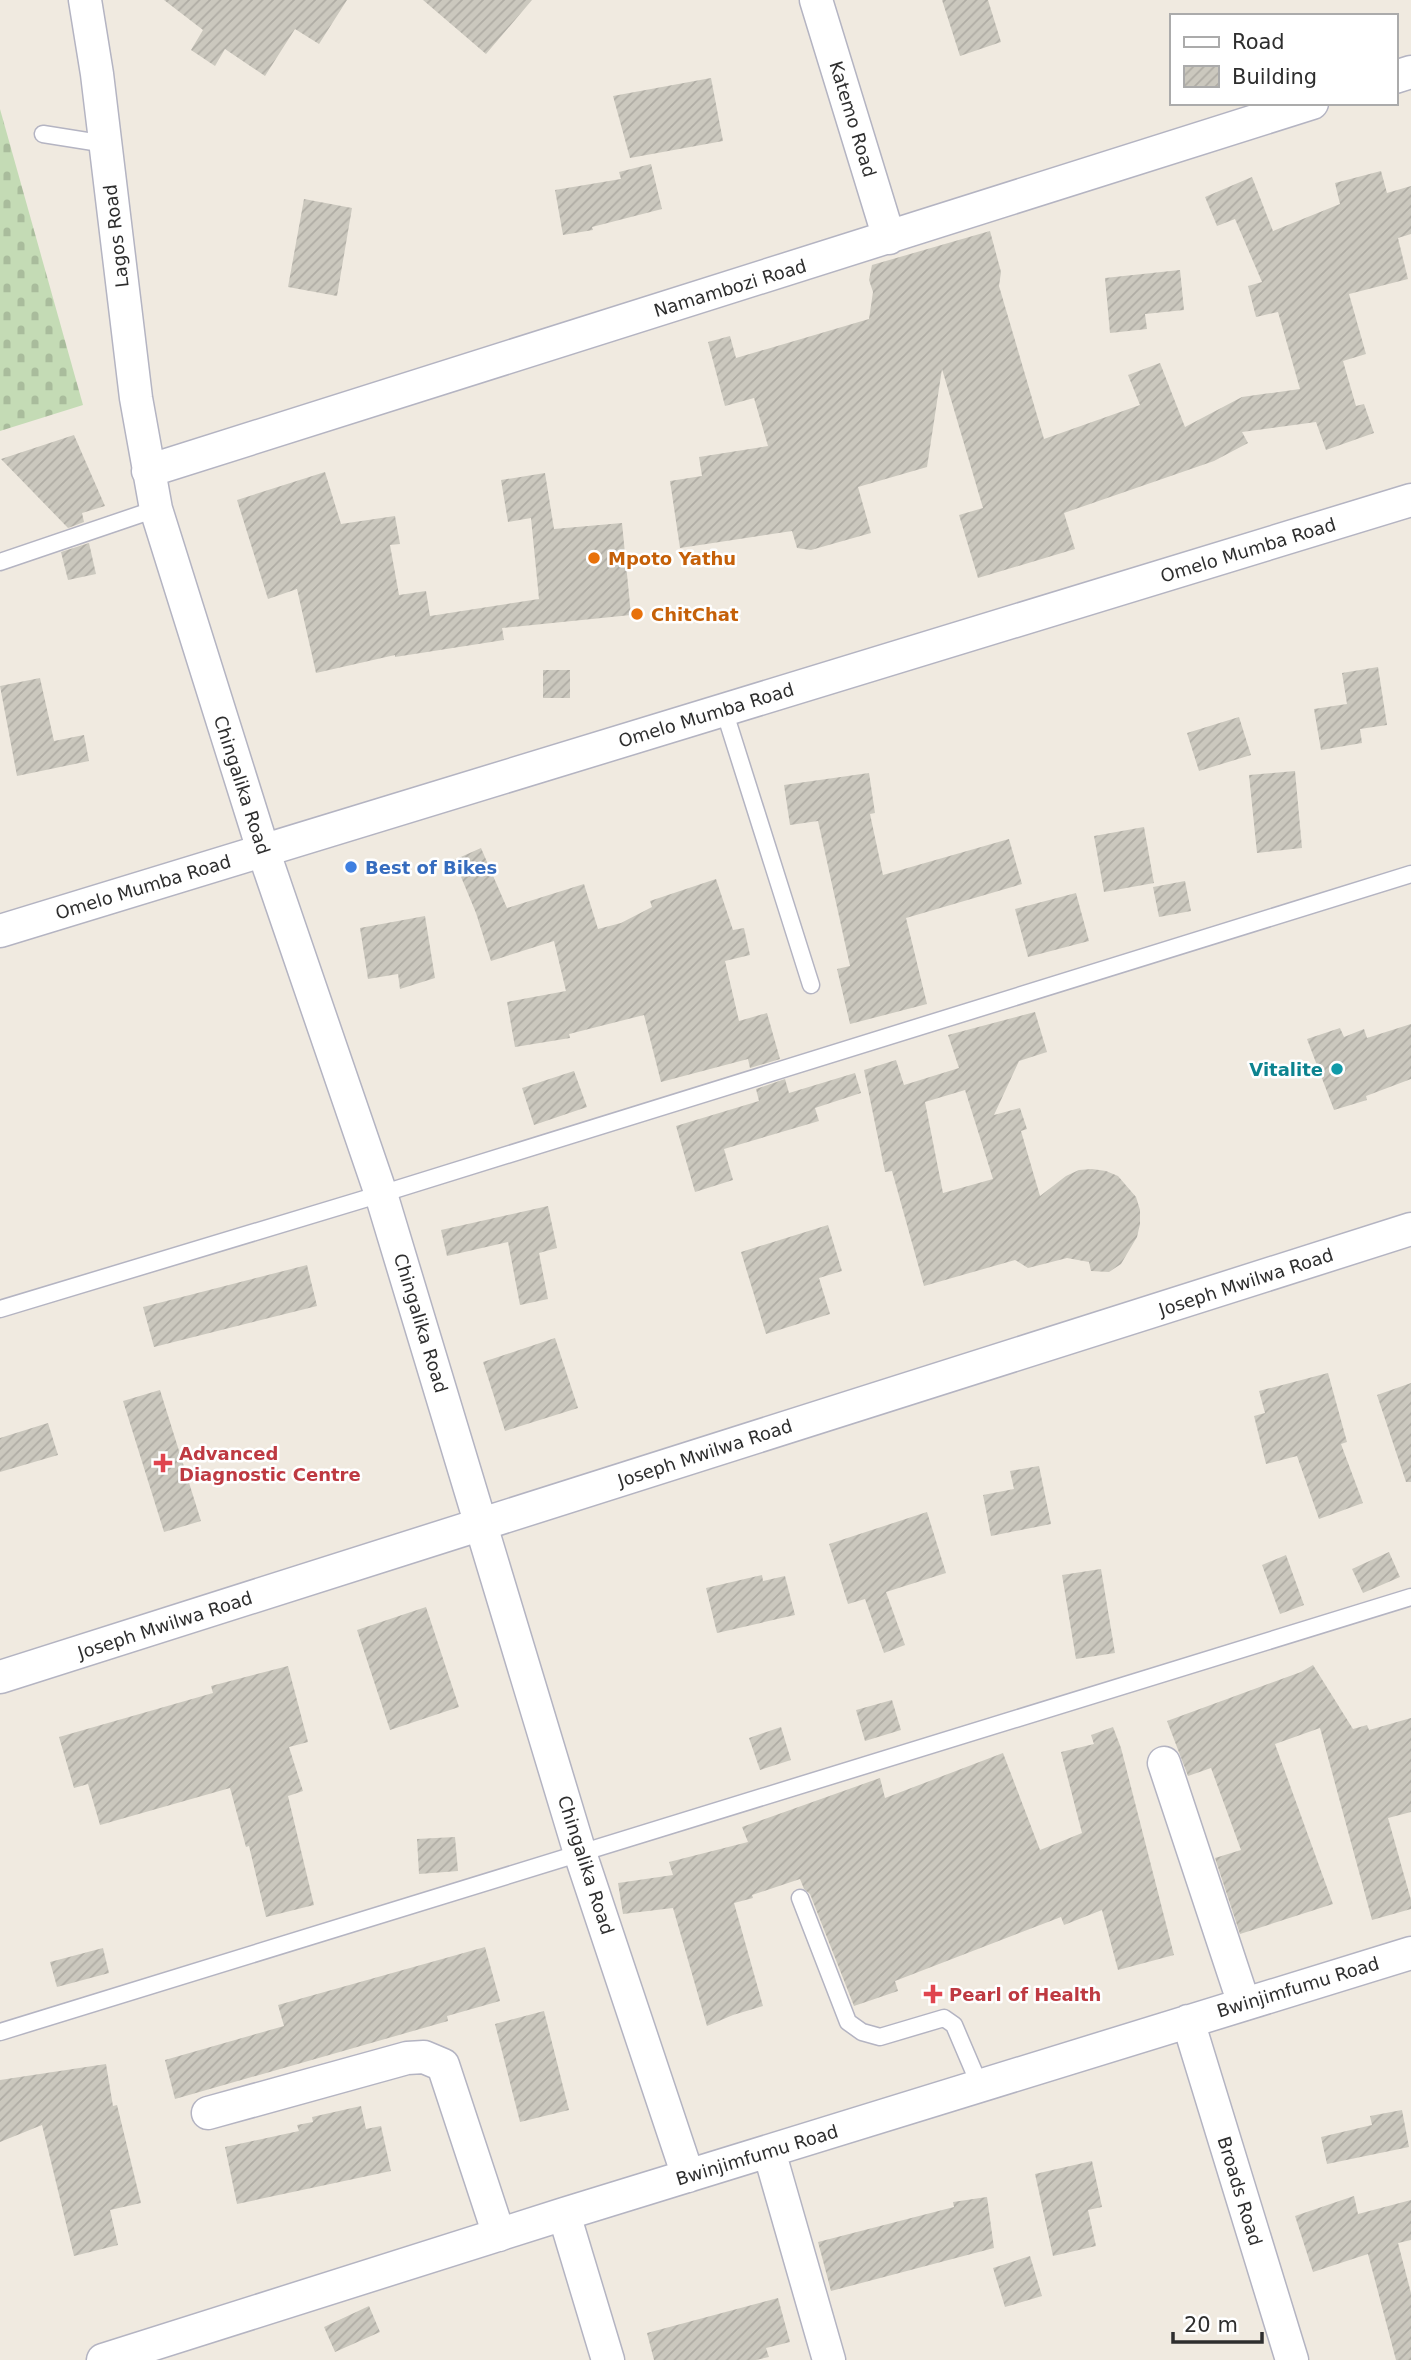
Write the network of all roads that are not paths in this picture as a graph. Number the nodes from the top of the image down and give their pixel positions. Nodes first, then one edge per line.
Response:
1 (85, 0) edge
2 (816, 0) edge
3 (1306, 105) edge
4 (43, 134) dead end
5 (106, 144) junction
6 (889, 238) junction
7 (148, 471) junction
8 (1411, 500) edge
9 (156, 509) junction
10 (0, 562) edge
11 (724, 710) junction
12 (263, 850) junction
13 (1411, 874) edge
14 (0, 930) edge
15 (811, 985) dead end
16 (381, 1194) junction
17 (1411, 1229) edge
18 (0, 1309) edge
19 (482, 1524) junction
20 (1411, 1597) edge
21 (0, 1677) edge
22 (1164, 1763) dead end
23 (580, 1853) junction
24 (800, 1898) dead end
25 (1411, 1952) edge
26 (1244, 2004) junction
27 (1188, 2021) junction
28 (0, 2032) edge
29 (980, 2086) junction
30 (208, 2113) dead end
31 (769, 2151) junction
32 (688, 2176) junction
33 (564, 2214) junction
34 (499, 2235) junction
35 (103, 2360) edge
36 (608, 2360) edge
37 (829, 2360) edge
38 (1292, 2360) edge

1 - 5 street, Lagos Road
2 - 6 street, Katemo Road
3 - 6 street, Namambozi Road
4 - 5 lane
5 - 7 street, Lagos Road
6 - 7 street, Namambozi Road
7 - 9 street, Chingalika Road
8 - 11 street, Omelo Mumba Road
9 - 10 lane
9 - 12 street, Chingalika Road
11 - 12 street, Omelo Mumba Road
11 - 15 lane
12 - 14 street, Omelo Mumba Road
12 - 16 street, Chingalika Road
13 - 16 lane
16 - 18 lane
16 - 19 street, Chingalika Road
17 - 19 street, Joseph Mwilwa Road
19 - 21 street, Joseph Mwilwa Road
19 - 23 street, Chingalika Road
20 - 23 lane
22 - 26 street
23 - 28 lane
23 - 32 street, Chingalika Road
24 - 29 lane
25 - 26 street, Bwinjimfumu Road
26 - 27 street, Bwinjimfumu Road
27 - 29 street, Bwinjimfumu Road
27 - 38 street, Broads Road
29 - 31 street, Bwinjimfumu Road
30 - 34 street
31 - 32 street, Bwinjimfumu Road
31 - 37 street
32 - 33 street, Bwinjimfumu Road
33 - 34 street, Bwinjimfumu Road
33 - 36 street
34 - 35 street, Bwinjimfumu Road

